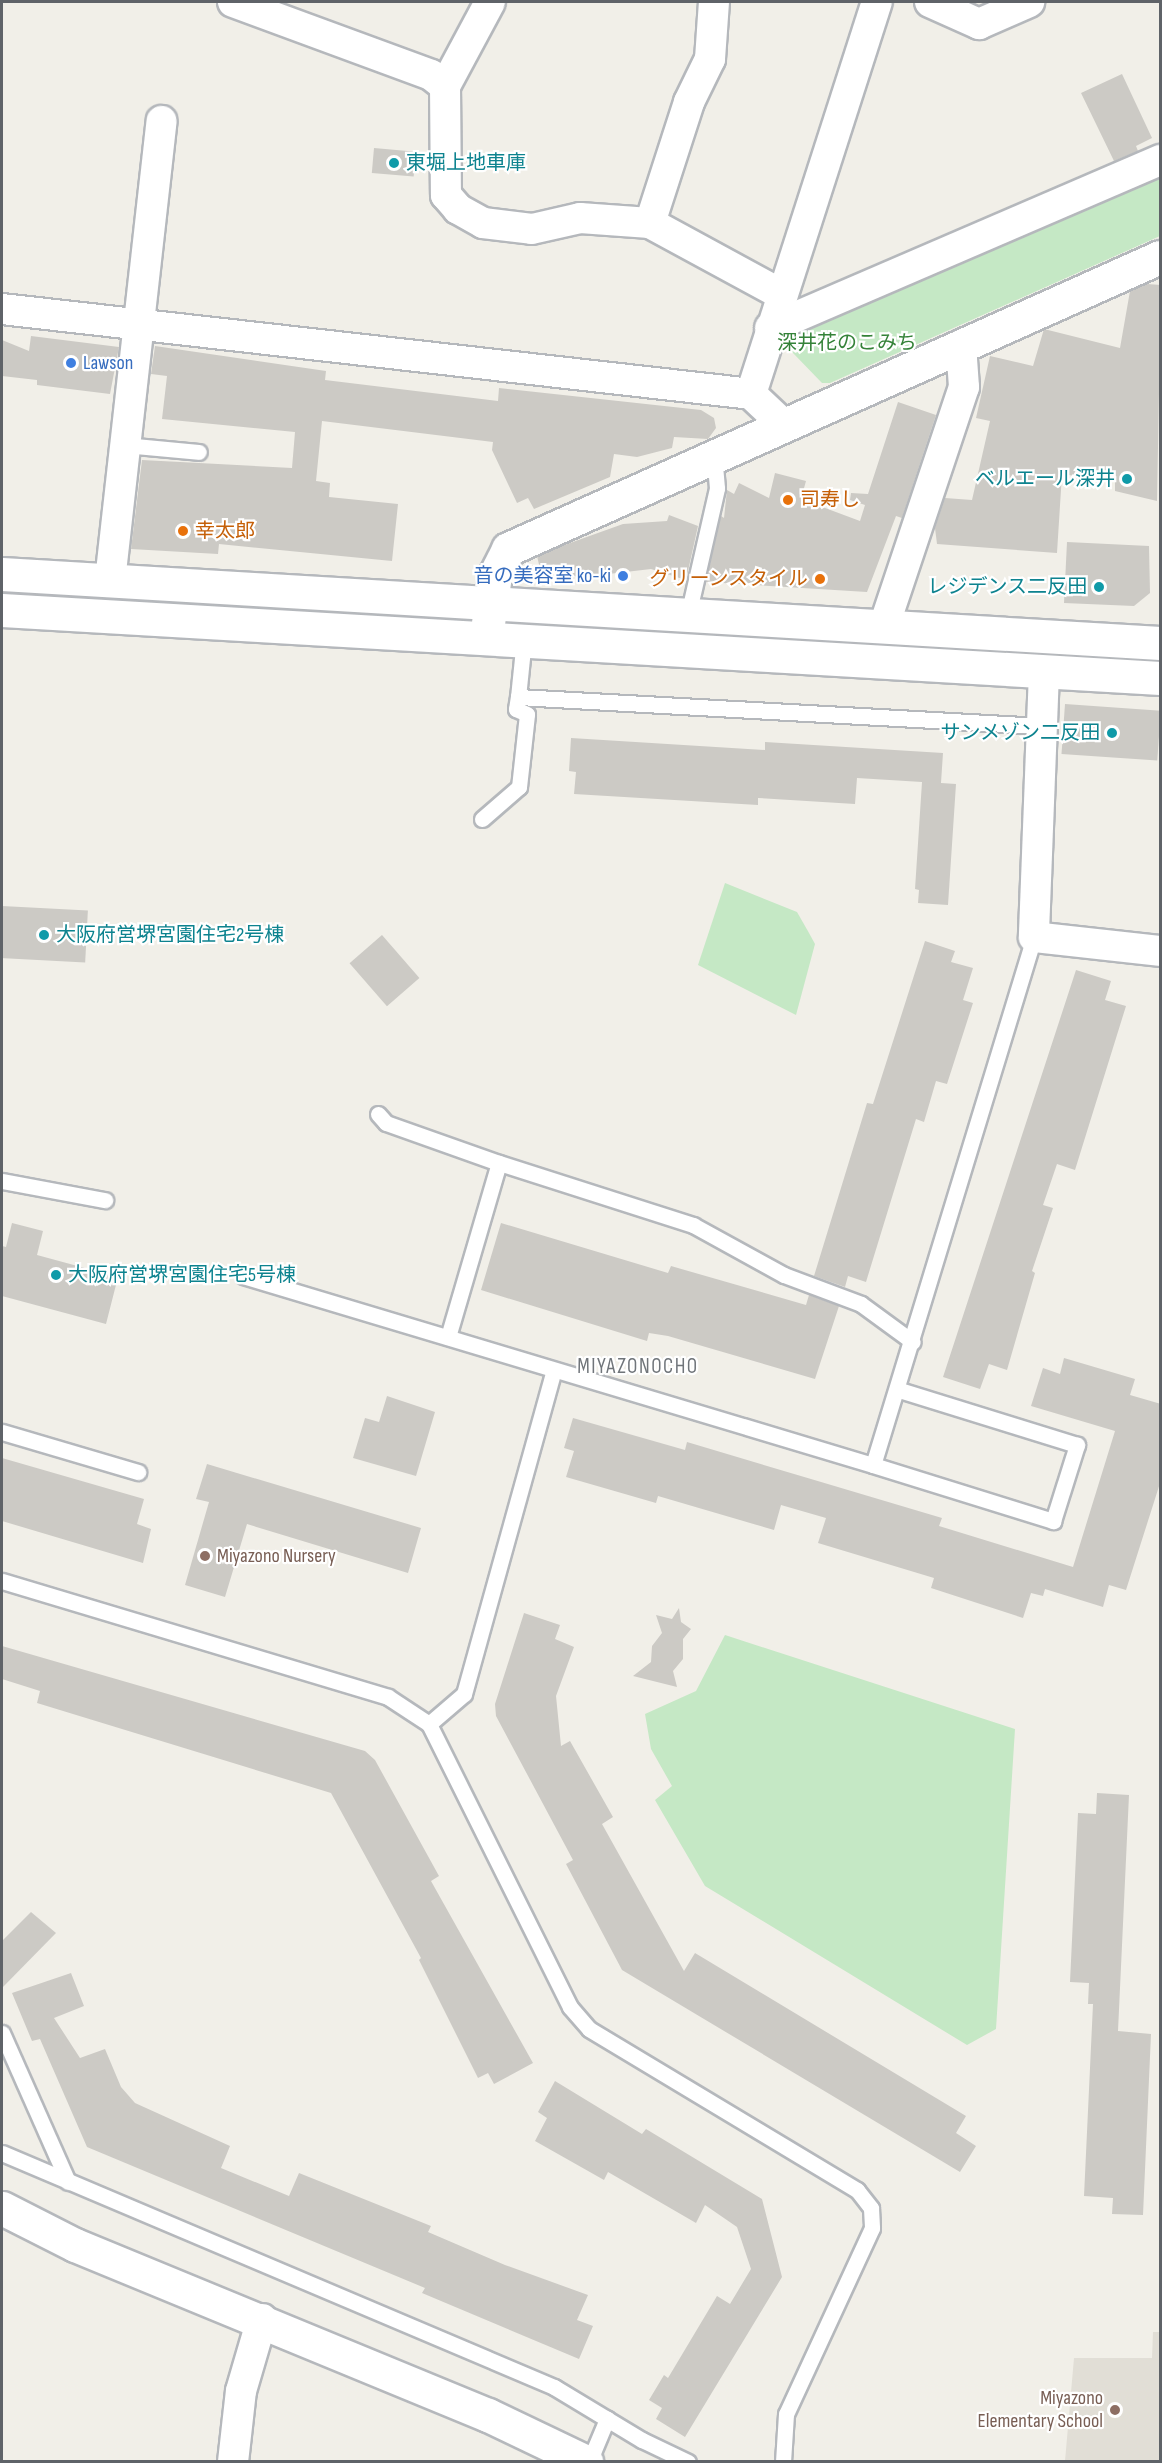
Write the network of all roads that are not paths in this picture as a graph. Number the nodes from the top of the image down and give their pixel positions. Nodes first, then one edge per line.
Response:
1 (233, 2) edge
2 (490, 2) edge
3 (714, 2) edge
4 (877, 2) edge
5 (930, 2) edge
6 (1029, 2) edge
7 (445, 86) junction
8 (162, 121) dead end
9 (1161, 160) edge
10 (650, 223) junction
11 (1161, 257) edge
12 (781, 294) junction
13 (2, 309) edge
14 (138, 327) junction
15 (770, 328) junction
16 (961, 345) junction
17 (751, 394) junction
18 (784, 425) junction
19 (124, 445) junction
20 (199, 452) dead end
21 (714, 456) junction
22 (2, 574) edge
23 (110, 581) junction
24 (489, 603) junction
25 (2, 610) edge
26 (688, 615) junction
27 (884, 626) junction
28 (487, 637) junction
29 (524, 639) junction
30 (1161, 643) edge
31 (1044, 672) junction
32 (1161, 678) edge
33 (518, 697) junction
34 (1041, 726) junction
35 (482, 819) dead end
36 (1034, 937) junction
37 (1161, 951) edge
38 (378, 1114) dead end
39 (499, 1163) junction
40 (2, 1181) edge
41 (105, 1200) dead end
42 (243, 1276) dead end
43 (447, 1337) junction
44 (913, 1342) junction
45 (554, 1370) junction
46 (899, 1390) junction
47 (2, 1432) edge
48 (873, 1465) junction
49 (138, 1472) dead end
50 (2, 1581) edge
51 (429, 1724) junction
52 (2, 2033) edge
53 (2, 2152) edge
54 (68, 2182) junction
55 (2, 2208) edge
56 (261, 2319) junction
57 (607, 2419) junction
58 (233, 2462) edge
59 (588, 2462) edge
60 (688, 2462) edge
61 (783, 2462) edge

1 - 7 street
2 - 7 street
3 - 10 street
4 - 12 street
5 - 6 street
7 - 10 street
8 - 14 street
9 - 15 street
10 - 12 street
11 - 16 street
12 - 15 street
13 - 14 street
14 - 17 street
14 - 19 street
15 - 17 street
16 - 18 street
16 - 27 street
17 - 18 street
18 - 21 street
19 - 20 lane
19 - 23 street
21 - 24 street
21 - 26 lane
22 - 23 street
23 - 24 street
24 - 26 street
24 - 28 street
25 - 28 street
26 - 27 street
27 - 30 street
28 - 29 street
29 - 31 street
29 - 33 lane
31 - 32 street
31 - 34 street
33 - 34 lane
33 - 35 lane
34 - 36 street
36 - 37 street
36 - 44 lane
38 - 39 lane
39 - 43 lane
39 - 44 lane
40 - 41 lane
42 - 43 lane
43 - 45 lane
44 - 46 lane
45 - 48 lane
45 - 51 lane
46 - 48 lane
46 - 48 lane
47 - 49 lane
50 - 51 lane
51 - 61 lane
52 - 54 lane
53 - 54 lane
54 - 57 lane
55 - 56 street
56 - 58 street
56 - 59 street
57 - 59 lane
57 - 60 lane

